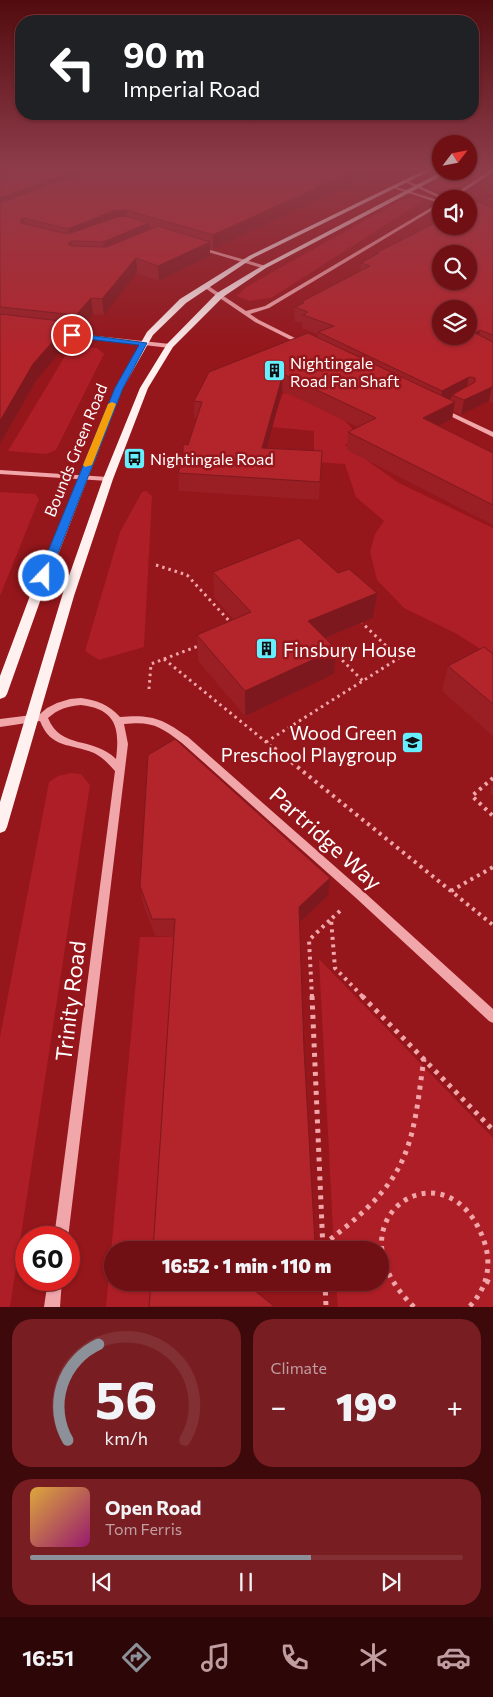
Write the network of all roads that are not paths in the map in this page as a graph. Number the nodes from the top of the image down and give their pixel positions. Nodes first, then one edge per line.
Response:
1 (307, 230) edge
2 (335, 230) edge
3 (392, 230) edge
4 (195, 247) edge
5 (244, 261) junction
6 (264, 267) junction
7 (205, 286) junction
8 (220, 295) junction
9 (246, 313) junction
10 (49, 332) edge
11 (143, 343) junction
12 (170, 346) junction
13 (313, 348) edge
14 (447, 405) edge
15 (493, 435) edge
16 (0, 472) edge
17 (83, 477) junction
18 (108, 479) junction
19 (0, 694) edge
20 (37, 718) junction
21 (119, 721) junction
22 (0, 723) edge
23 (120, 770) junction
24 (0, 827) edge
25 (493, 1017) edge
26 (63, 1226) edge
27 (54, 1291) edge
28 (52, 1307) edge

1 - 5 main road, Bounds Green Road
2 - 6 main road
3 - 9 street
4 - 5 street
5 - 6 street
5 - 7 main road, Bounds Green Road
6 - 8 main road
7 - 8 street
7 - 11 main road, Bounds Green Road
8 - 9 street
8 - 12 main road
9 - 13 street
10 - 11 street
11 - 12 street
11 - 17 main road, Bounds Green Road
12 - 18 main road
14 - 15 street
16 - 17 street
17 - 18 street
17 - 19 main road, Bounds Green Road
18 - 20 main road
20 - 21 street
20 - 22 street
20 - 23 street
20 - 24 main road
21 - 23 street, Trinity Road
21 - 25 street, Partridge Way
23 - 26 street, Trinity Road
27 - 28 street

